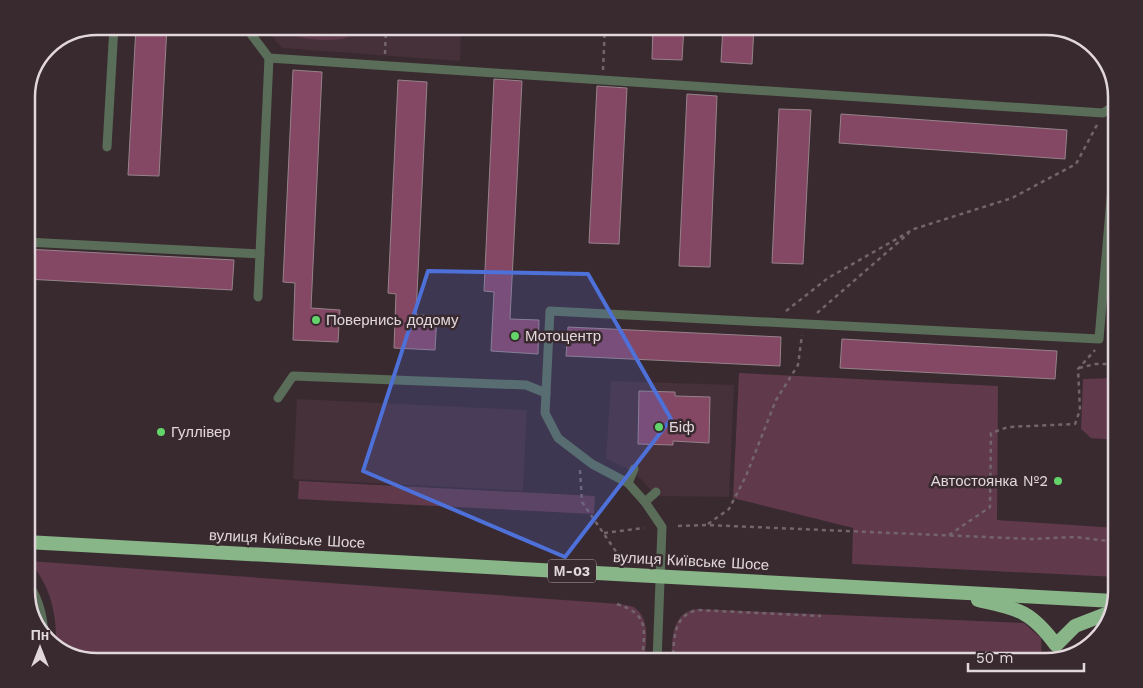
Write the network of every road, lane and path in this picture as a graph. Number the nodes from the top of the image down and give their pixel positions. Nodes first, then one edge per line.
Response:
1 (113, 35) edge
2 (252, 35) edge
3 (386, 35) edge
4 (604, 35) edge
5 (269, 58) junction
6 (384, 66) junction
7 (602, 80) junction
8 (1108, 110) edge
9 (1103, 114) junction
10 (107, 147) dead end
11 (914, 229) junction
12 (1108, 234) edge
13 (35, 242) edge
14 (260, 254) junction
15 (258, 297) dead end
16 (770, 322) junction
17 (804, 324) junction
18 (1099, 340) junction
19 (1108, 364) edge
20 (1078, 369) junction
21 (546, 393) junction
22 (278, 398) dead end
23 (579, 454) junction
24 (634, 469) dead end
25 (628, 484) junction
26 (656, 492) dead end
27 (645, 502) junction
28 (707, 525) junction
29 (678, 526) dead end
30 (644, 528) dead end
31 (604, 533) junction
32 (948, 536) junction
33 (1108, 541) edge
34 (35, 542) edge
35 (616, 552) dead end
36 (659, 576) junction
37 (934, 591) junction
38 (35, 593) edge
39 (1107, 600) edge
40 (617, 604) dead end
41 (1103, 615) edge
42 (821, 616) dead end
43 (43, 623) edge
44 (643, 653) edge
45 (657, 653) edge
46 (674, 653) edge

1 - 10 lane
2 - 5 lane
3 - 6 path
4 - 7 path
5 - 6 lane
5 - 14 lane
6 - 7 lane
7 - 9 lane
8 - 9 lane
9 - 11 path
11 - 16 path
11 - 17 path
12 - 18 lane
13 - 14 lane
14 - 15 lane
16 - 17 lane
16 - 21 lane
17 - 18 lane
17 - 28 path
18 - 20 path
19 - 20 path
20 - 32 path
21 - 22 lane
21 - 23 lane
23 - 25 lane
23 - 31 path
24 - 25 lane
25 - 27 lane
26 - 27 lane
27 - 36 lane
28 - 29 path
28 - 32 path
30 - 31 path
31 - 35 path
32 - 33 path
34 - 36 highway, вулиця Київське Шосе / М-03
36 - 37 highway, вулиця Київське Шосе / М-03
36 - 45 lane
37 - 39 highway, вулиця Київське Шосе / М-03
37 - 41 highway
38 - 43 lane
40 - 44 path
42 - 46 path

